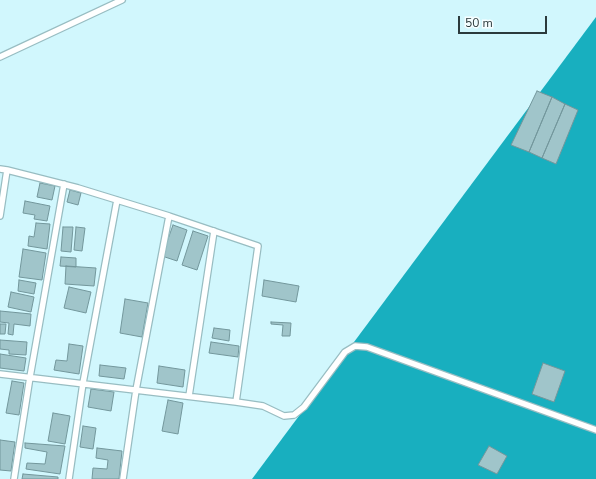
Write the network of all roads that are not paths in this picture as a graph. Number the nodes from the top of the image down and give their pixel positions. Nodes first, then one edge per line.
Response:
1 (122, 0) edge
2 (0, 57) edge
3 (0, 169) edge
4 (7, 170) junction
5 (64, 184) junction
6 (117, 200) junction
7 (0, 216) edge
8 (169, 216) junction
9 (214, 231) junction
10 (0, 374) edge
11 (30, 377) junction
12 (83, 383) junction
13 (136, 390) junction
14 (189, 396) junction
15 (236, 402) junction
16 (596, 430) edge
17 (14, 479) edge
18 (69, 479) edge
19 (123, 479) edge

1 - 2 lane
3 - 4 lane
4 - 5 lane
4 - 7 lane
5 - 6 lane
5 - 11 lane
6 - 8 lane
6 - 12 lane
8 - 9 lane
8 - 13 lane
9 - 14 lane
9 - 15 lane
10 - 11 lane
11 - 12 lane
11 - 17 lane
12 - 13 lane
12 - 18 lane
13 - 14 lane
13 - 19 lane
14 - 15 lane
15 - 16 lane

